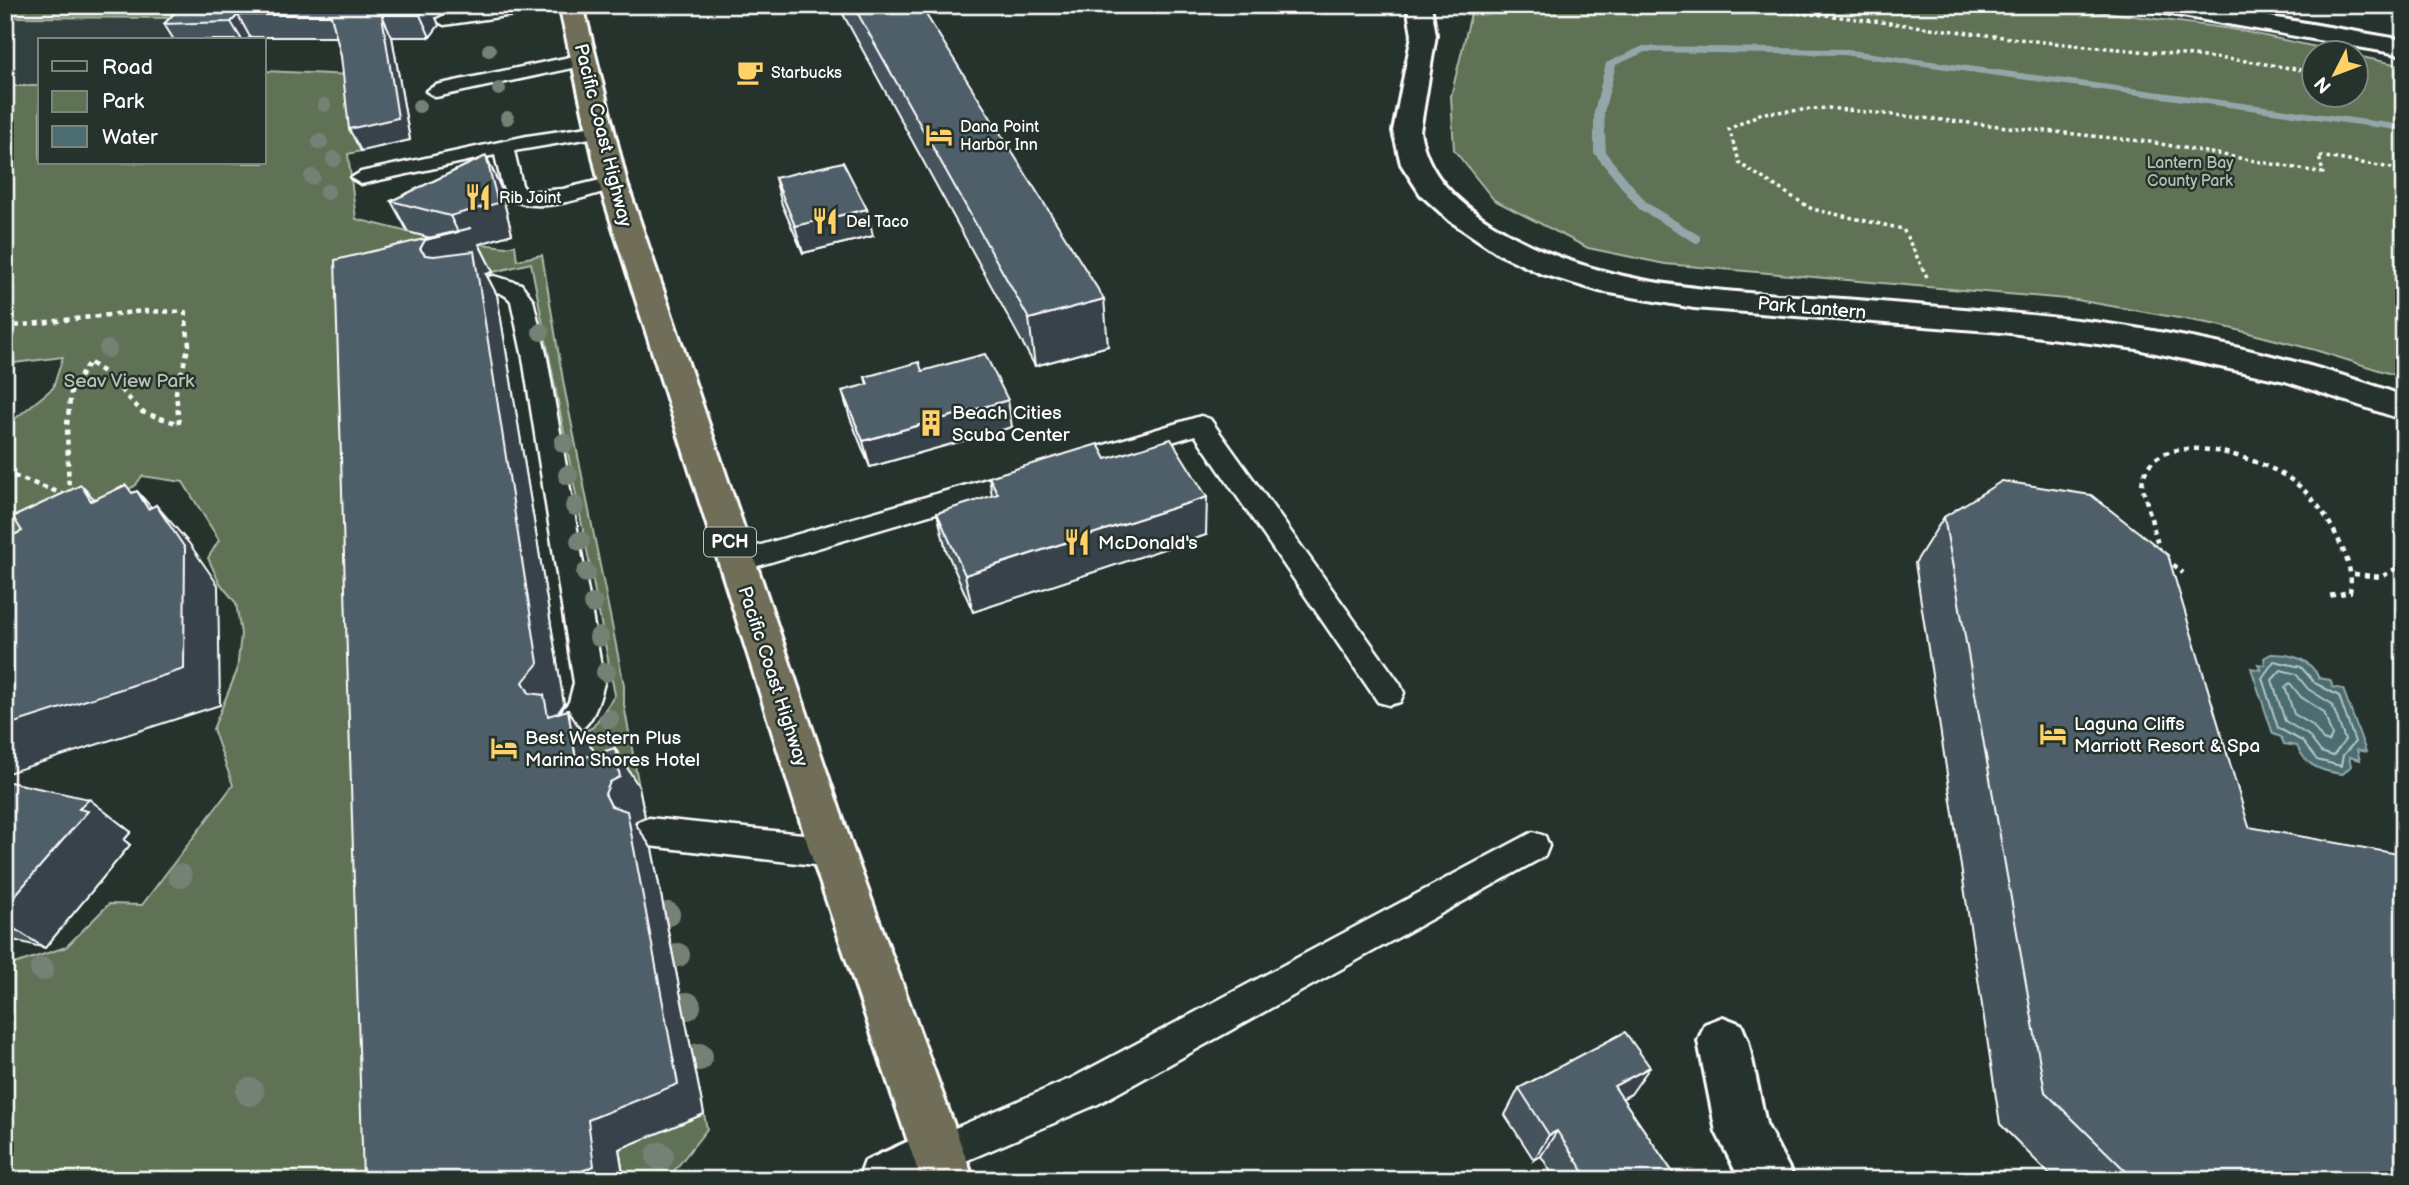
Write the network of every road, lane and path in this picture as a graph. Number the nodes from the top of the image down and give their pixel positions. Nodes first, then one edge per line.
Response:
1 (548, 5) edge
2 (571, 5) edge
3 (1419, 5) edge
4 (2160, 5) edge
5 (1686, 6) edge
6 (444, 20) dead end
7 (2404, 48) edge
8 (584, 60) junction
9 (2300, 70) edge
10 (436, 91) dead end
11 (601, 131) junction
12 (503, 148) junction
13 (2404, 170) edge
14 (361, 178) dead end
15 (613, 183) junction
16 (457, 291) edge
17 (1947, 318) junction
18 (5, 327) edge
19 (2404, 410) edge
20 (5, 473) edge
21 (737, 562) junction
22 (2404, 564) edge
23 (2183, 573) dead end
24 (2354, 574) junction
25 (2329, 596) dead end
26 (1389, 693) dead end
27 (568, 722) edge
28 (649, 832) dead end
29 (1533, 846) dead end
30 (832, 852) junction
31 (1723, 1041) dead end
32 (944, 1166) edge
33 (884, 1180) edge
34 (1769, 1180) edge

1 - 6 lane
2 - 8 highway, Pacific Coast Highway / PCH
3 - 17 street, Park Lantern
4 - 7 street
5 - 9 path
8 - 10 lane
8 - 11 highway, Pacific Coast Highway / PCH
11 - 12 lane
11 - 15 highway, Pacific Coast Highway / PCH
12 - 14 lane
12 - 15 lane
13 - 17 path
15 - 21 highway, Pacific Coast Highway / PCH
16 - 27 lane
17 - 19 street, Park Lantern
18 - 20 path
21 - 26 lane
21 - 30 highway, Pacific Coast Highway / PCH
22 - 24 path
23 - 24 path
24 - 25 path
28 - 30 lane
29 - 32 lane
30 - 32 highway, Pacific Coast Highway / PCH
31 - 34 street
32 - 33 street

